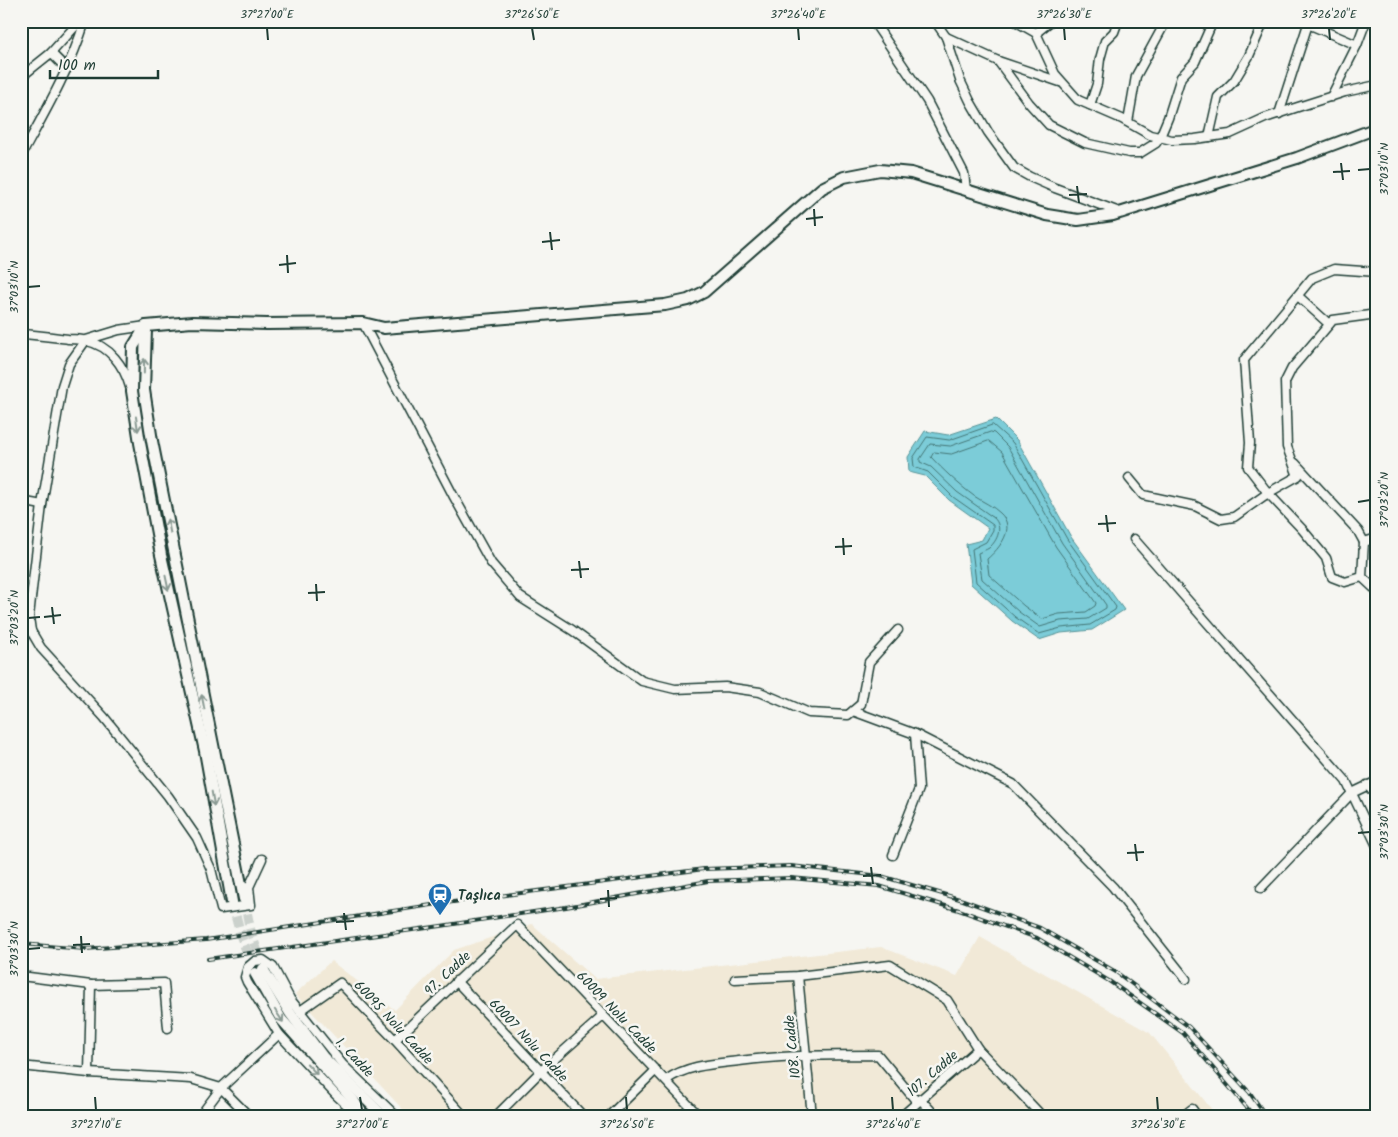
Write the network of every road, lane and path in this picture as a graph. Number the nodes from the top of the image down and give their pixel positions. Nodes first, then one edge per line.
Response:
1 (80, 21) edge
2 (85, 21) edge
3 (873, 21) edge
4 (935, 21) edge
5 (1015, 21) edge
6 (1051, 21) edge
7 (1118, 21) edge
8 (1166, 21) edge
9 (1187, 21) edge
10 (1193, 21) edge
11 (1213, 21) edge
12 (1264, 21) edge
13 (1366, 21) edge
14 (1310, 23) edge
15 (1036, 33) junction
16 (946, 37) junction
17 (1357, 45) junction
18 (51, 53) junction
19 (998, 61) junction
20 (67, 69) junction
21 (21, 77) edge
22 (1062, 82) junction
23 (1377, 85) edge
24 (1331, 97) junction
25 (1090, 105) junction
26 (1279, 114) junction
27 (1128, 122) junction
28 (1377, 128) edge
29 (1160, 137) junction
30 (1208, 137) junction
31 (21, 156) edge
32 (966, 190) junction
33 (1122, 213) junction
34 (1377, 272) edge
35 (1298, 296) junction
36 (1377, 314) edge
37 (363, 323) junction
38 (1329, 324) junction
39 (146, 326) junction
40 (21, 334) edge
41 (86, 340) junction
42 (132, 391) junction
43 (1292, 460) junction
44 (1128, 478) dead end
45 (1268, 493) junction
46 (21, 501) edge
47 (42, 505) junction
48 (1134, 538) dead end
49 (1377, 538) edge
50 (1364, 542) junction
51 (1362, 576) junction
52 (1377, 591) edge
53 (21, 627) edge
54 (898, 630) dead end
55 (31, 631) junction
56 (853, 711) junction
57 (915, 734) junction
58 (1377, 780) edge
59 (1367, 786) junction
60 (1352, 793) junction
61 (1377, 796) edge
62 (1377, 846) edge
63 (893, 855) dead end
64 (262, 859) dead end
65 (1261, 888) dead end
66 (244, 899) tunnel mouth
67 (232, 902) tunnel mouth
68 (517, 925) joint
69 (21, 976) edge
70 (798, 976) junction
71 (735, 979) dead end
72 (1186, 979) dead end
73 (456, 981) junction
74 (91, 985) junction
75 (300, 1011) junction
76 (603, 1016) junction
77 (168, 1028) dead end
78 (279, 1034) junction
79 (395, 1040) junction
80 (978, 1049) junction
81 (806, 1055) junction
82 (21, 1066) edge
83 (656, 1070) junction
84 (540, 1071) junction
85 (89, 1073) junction
86 (666, 1080) junction
87 (221, 1088) junction
88 (919, 1100) junction
89 (200, 1116) edge
90 (249, 1116) edge
91 (359, 1116) edge
92 (364, 1116) edge
93 (383, 1116) edge
94 (396, 1116) edge
95 (464, 1116) edge
96 (496, 1116) edge
97 (583, 1116) edge
98 (609, 1116) edge
99 (699, 1116) edge
100 (812, 1116) edge
101 (902, 1116) edge
102 (936, 1116) edge
103 (1042, 1116) edge
104 (1183, 1116) edge
105 (1197, 1116) edge

1 - 18 street
2 - 20 street
3 - 32 street
4 - 16 street
5 - 15 street
6 - 15 street
7 - 25 street
8 - 27 street
9 - 10 street
11 - 29 street
12 - 30 street
13 - 17 street
14 - 17 street
14 - 26 street
15 - 22 street
16 - 19 street
16 - 33 street
17 - 24 street
18 - 20 street
18 - 21 street
19 - 22 street
19 - 29 street
20 - 31 street
22 - 25 street
23 - 24 street
24 - 26 street
25 - 27 street
26 - 30 street
27 - 29 street
28 - 33 main road
29 - 30 street
32 - 33 main road
32 - 37 main road
34 - 35 street
35 - 38 street
35 - 45 street
36 - 38 street
37 - 39 main road
37 - 56 street
38 - 43 street
39 - 41 street
39 - 42 main road
66 -> 39 main road
40 - 41 street
41 - 42 street
41 - 47 street
42 -> 67 main road
43 - 45 street
43 - 50 street
44 - 45 street
45 - 51 street
46 - 47 street
47 - 55 street
48 - 60 street
49 - 50 street
50 - 51 street
51 - 52 street
53 - 55 street
54 - 56 street
55 - 64 street
56 - 57 street
57 - 63 street
57 - 72 street
58 - 59 street
59 - 60 street
59 - 61 street
60 - 62 street
60 - 65 street
68 - 73 street, 97. Cadde
68 - 76 street, 60009 Nolu Cadde
69 - 74 street
70 - 71 street
70 - 80 street
70 - 81 street, 108. Cadde
73 - 79 street, 97. Cadde
73 - 84 street, 60007 Nolu Cadde
74 - 77 street
74 - 85 street
75 - 78 street, 1. Cadde
75 - 79 street, 60095 Nolu Cadde
75 - 94 street, 1. Cadde
76 - 83 street, 60009 Nolu Cadde
76 - 84 street
78 - 87 street
78 -> 91 street
79 - 95 street, 60095 Nolu Cadde
80 - 88 street, 107. Cadde
80 - 103 street
81 - 86 street
81 - 88 street
81 - 100 street, 108. Cadde
82 - 85 street
83 - 86 street, 60009 Nolu Cadde
83 - 98 street
84 - 96 street
84 - 97 street, 60007 Nolu Cadde
85 - 87 street
86 - 99 street, 60009 Nolu Cadde
87 - 89 street
87 - 90 street
88 - 101 street, 107. Cadde
88 - 102 street
93 -> 92 main road
104 - 105 street

